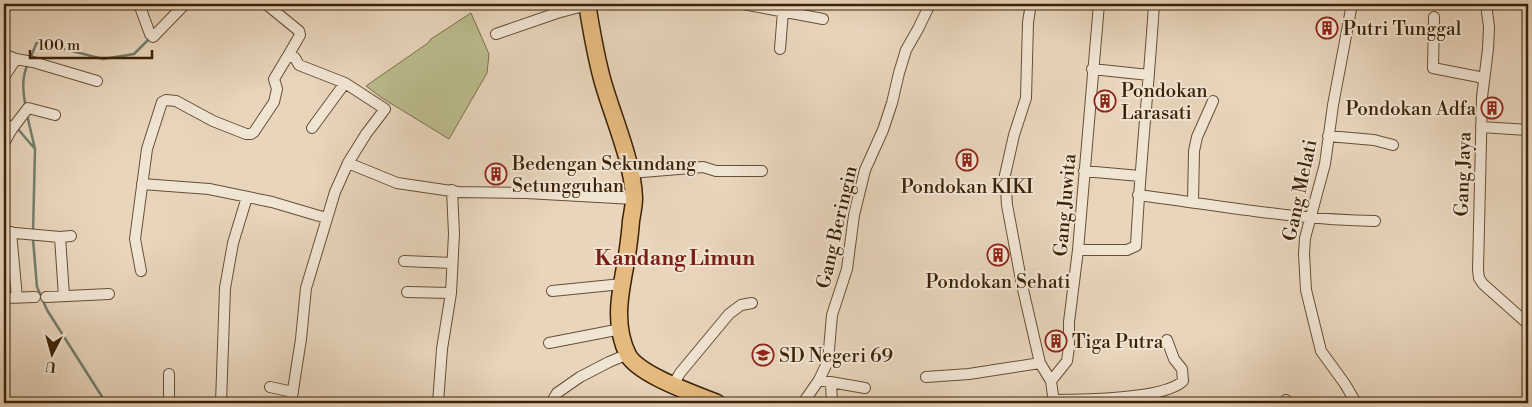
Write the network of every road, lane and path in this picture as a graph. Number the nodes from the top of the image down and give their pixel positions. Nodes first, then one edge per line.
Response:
1 (139, 4) edge
2 (185, 4) edge
3 (266, 4) edge
4 (589, 4) edge
5 (743, 4) edge
6 (930, 4) edge
7 (1031, 4) edge
8 (1099, 4) edge
9 (1154, 4) edge
10 (1352, 4) edge
11 (1486, 4) edge
12 (783, 11) junction
13 (1434, 17) dead end
14 (823, 19) dead end
15 (496, 34) dead end
16 (780, 49) dead end
17 (4, 54) edge
18 (289, 54) junction
19 (24, 61) junction
20 (1092, 69) junction
21 (1149, 75) junction
22 (4, 77) edge
23 (1484, 78) junction
24 (97, 81) dead end
25 (345, 83) junction
26 (1213, 100) dead end
27 (55, 116) dead end
28 (4, 122) edge
29 (1481, 127) junction
30 (13, 128) junction
31 (312, 128) dead end
32 (1528, 130) edge
33 (1328, 136) junction
34 (4, 143) edge
35 (1393, 145) dead end
36 (348, 163) junction
37 (762, 171) dead end
38 (1084, 171) junction
39 (630, 173) junction
40 (1140, 176) junction
41 (142, 184) junction
42 (452, 190) junction
43 (1138, 196) junction
44 (247, 197) junction
45 (634, 199) junction
46 (1193, 202) junction
47 (326, 218) junction
48 (1311, 218) junction
49 (1375, 221) dead end
50 (8, 232) edge
51 (71, 236) dead end
52 (60, 237) junction
53 (1078, 250) junction
54 (404, 261) dead end
55 (452, 263) junction
56 (141, 271) dead end
57 (622, 284) junction
58 (552, 291) dead end
59 (407, 292) dead end
60 (451, 293) junction
61 (109, 294) dead end
62 (64, 296) junction
63 (35, 297) dead end
64 (46, 297) dead end
65 (4, 298) edge
66 (16, 298) junction
67 (752, 303) dead end
68 (1528, 324) edge
69 (621, 329) junction
70 (1167, 340) dead end
71 (549, 343) dead end
72 (628, 354) junction
73 (1040, 363) junction
74 (169, 374) dead end
75 (926, 377) dead end
76 (819, 380) junction
77 (1051, 381) junction
78 (831, 383) junction
79 (673, 385) junction
80 (270, 388) dead end
81 (865, 388) dead end
82 (293, 392) junction
83 (690, 399) edge
84 (1054, 402) edge
85 (169, 403) edge
86 (221, 403) edge
87 (291, 403) edge
88 (438, 403) edge
89 (551, 403) edge
90 (716, 403) edge
91 (803, 403) edge
92 (832, 403) edge
93 (1356, 403) edge

1 - 2 street
3 - 18 street
4 - 15 street
4 - 39 highway
5 - 12 street
6 - 76 street, Gang Beringin
7 - 73 street
8 - 20 street, Gang Juwita
9 - 21 street
10 - 33 street, Gang Melati
11 - 23 street, Gang Jaya
12 - 14 street
12 - 16 street
13 - 23 street
17 - 19 street
18 - 25 street
18 - 41 street
19 - 22 street
19 - 24 street
20 - 21 street
20 - 38 street, Gang Juwita
21 - 40 street
23 - 29 street, Gang Jaya
25 - 31 street
25 - 36 street
26 - 46 street
27 - 30 street
28 - 30 street
29 - 32 street
29 - 68 street, Gang Jaya
30 - 34 street
33 - 35 street
33 - 48 street, Gang Melati
36 - 42 street
36 - 47 street
37 - 39 street
38 - 40 street
38 - 53 street, Gang Juwita
39 - 45 highway
40 - 43 street
41 - 44 street
41 - 56 street
42 - 45 street
42 - 55 street
43 - 46 street
43 - 53 street
44 - 47 street
44 - 86 street
45 - 57 highway
46 - 48 street
47 - 82 street
48 - 49 street
48 - 93 street, Gang Melati
50 - 52 street
50 - 66 street
51 - 52 street
52 - 62 street
53 - 77 street, Gang Juwita
54 - 55 street
55 - 60 street
57 - 58 street
57 - 69 highway
59 - 60 street
60 - 88 street
61 - 62 street
62 - 64 street
63 - 66 street
65 - 66 street
67 - 79 street
69 - 71 street
69 - 72 highway
70 - 84 street
72 - 79 highway
72 - 89 street
73 - 75 street
73 - 77 street
74 - 85 street
76 - 78 street
76 - 91 street, Gang Beringin
77 - 84 street
78 - 81 street
78 - 92 street
79 - 83 highway
80 - 82 street
82 - 87 street
83 - 90 highway

